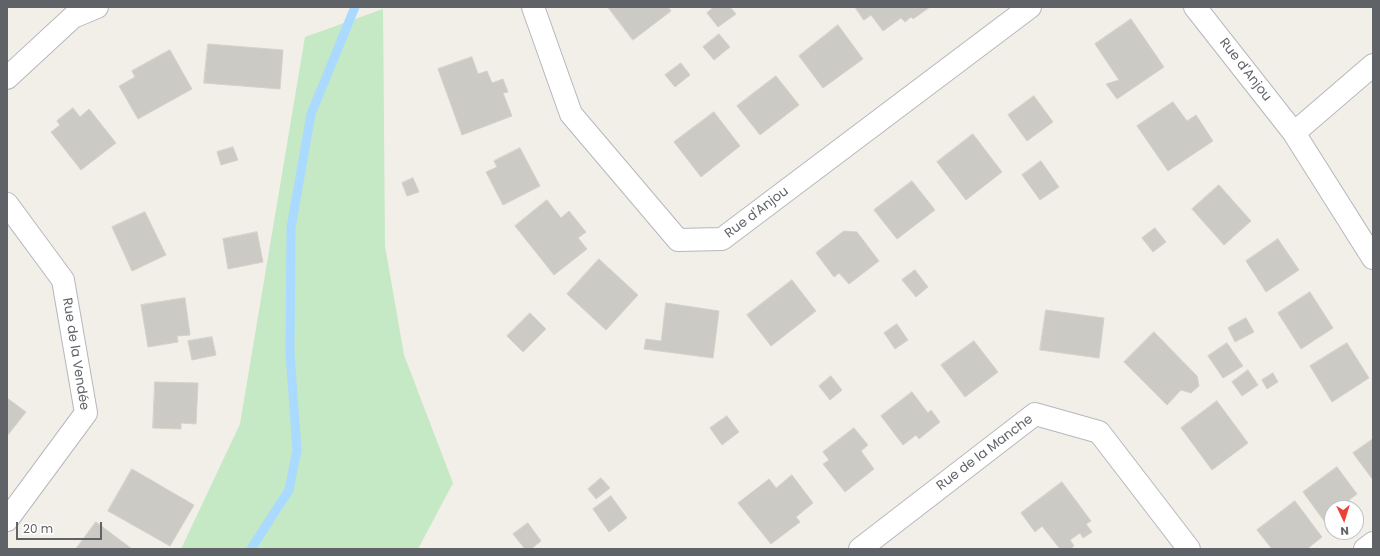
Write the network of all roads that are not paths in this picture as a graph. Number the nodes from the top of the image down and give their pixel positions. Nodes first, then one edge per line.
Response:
1 (97, 7) edge
2 (534, 7) edge
3 (1030, 7) edge
4 (1195, 7) edge
5 (1373, 65) edge
6 (7, 78) edge
7 (1294, 133) junction
8 (7, 204) edge
9 (1373, 258) edge
10 (7, 520) edge
11 (1373, 543) edge
12 (860, 549) edge
13 (1189, 549) edge
14 (1366, 549) edge

1 - 6 street
2 - 3 street, Rue d'Anjou
4 - 7 street, Rue d'Anjou
5 - 7 street
7 - 9 street, Rue d'Anjou
8 - 10 street, Rue de la Vendée
11 - 14 street
12 - 13 street, Rue de la Manche

